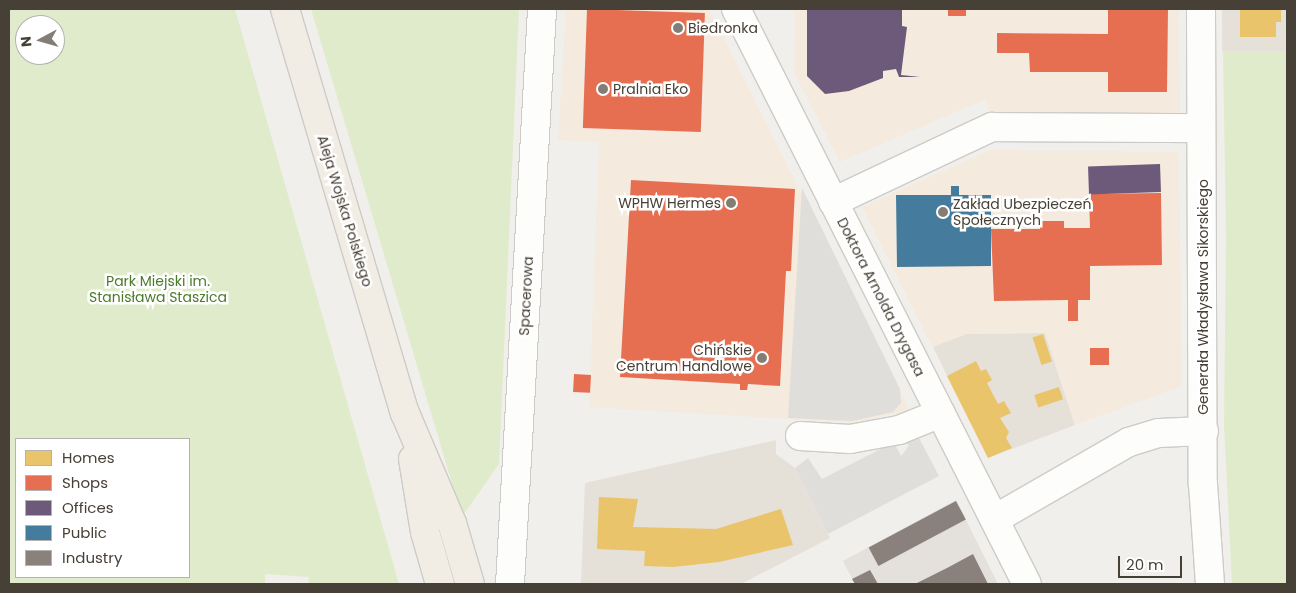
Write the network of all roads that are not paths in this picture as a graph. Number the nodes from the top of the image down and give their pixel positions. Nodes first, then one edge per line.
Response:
1 (285, 9) edge
2 (542, 9) edge
3 (736, 9) edge
4 (1201, 9) edge
5 (1201, 128) junction
6 (833, 202) junction
7 (405, 413) junction
8 (941, 413) junction
9 (1204, 430) junction
10 (800, 436) dead end
11 (995, 519) junction
12 (440, 584) edge
13 (470, 584) edge
14 (510, 584) edge
15 (1027, 584) edge
16 (1210, 584) edge

1 - 7 main road, Aleja Wojska Polskiego
2 - 14 street, Spacerowa
3 - 6 street, Doktora Arnolda Drygasa
4 - 5 street, Generała Władysława Sikorskiego
5 - 6 street
5 - 9 street, Generała Władysława Sikorskiego
6 - 8 street, Doktora Arnolda Drygasa
7 - 12 main road, Aleja Wojska Polskiego
7 - 13 main road, Aleja Wojska Polskiego
8 - 10 street
8 - 11 street, Doktora Arnolda Drygasa
9 - 11 street
9 - 16 street, Generała Władysława Sikorskiego
11 - 15 street, Doktora Arnolda Drygasa

